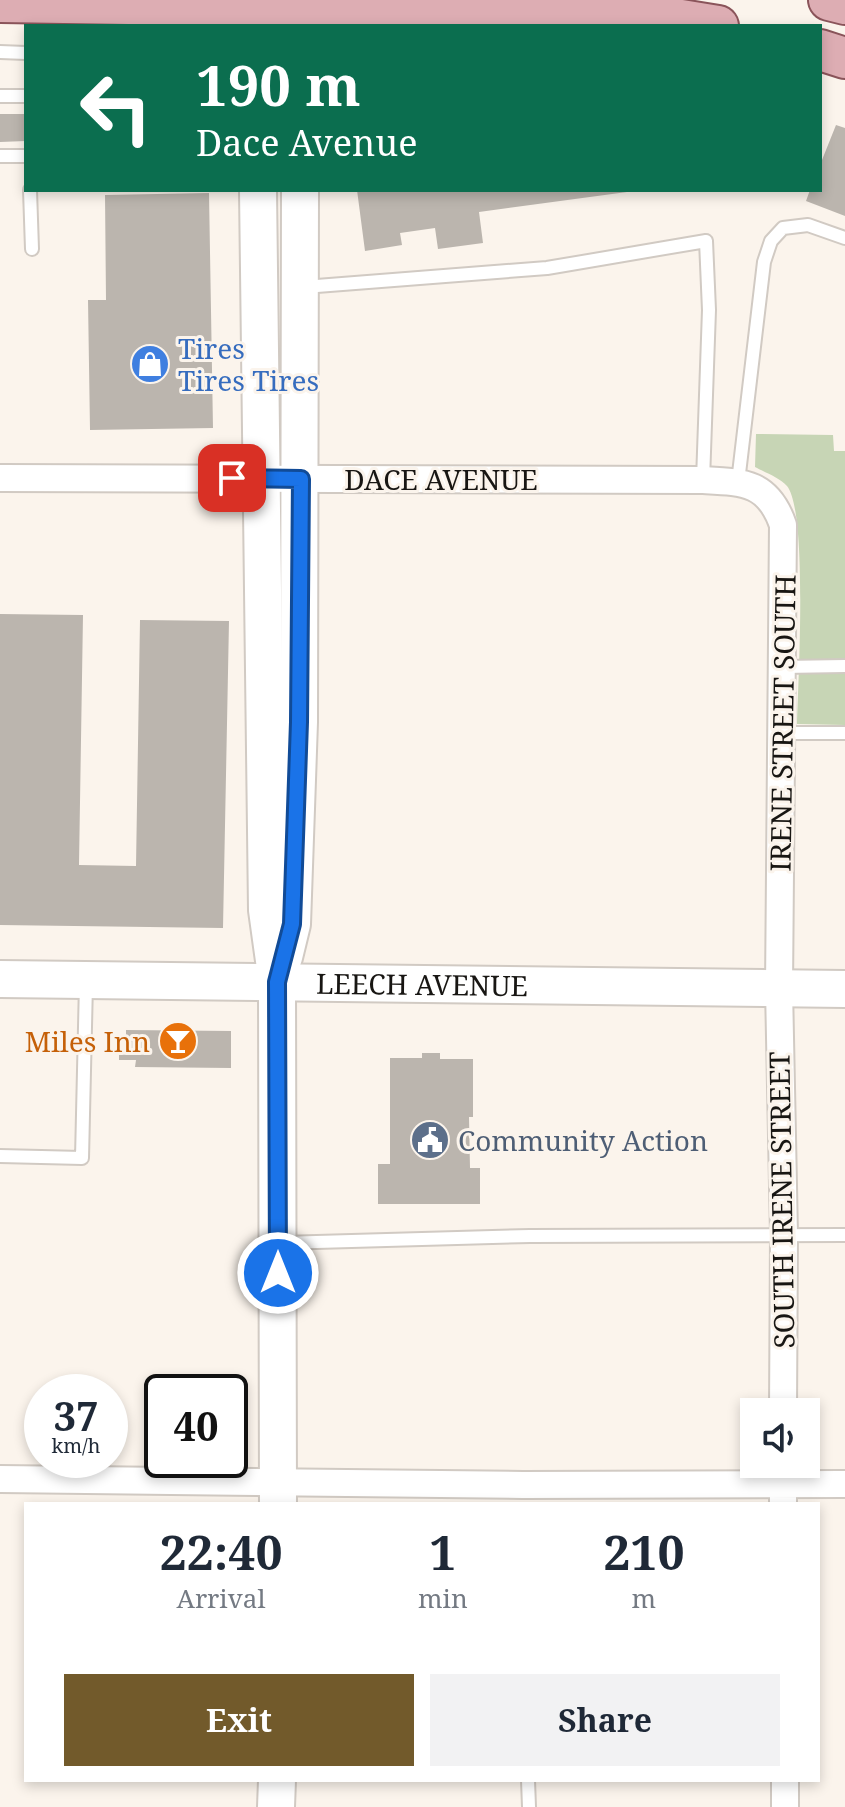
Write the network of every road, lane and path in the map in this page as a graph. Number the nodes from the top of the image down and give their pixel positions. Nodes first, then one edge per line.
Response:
1 (829, 0) edge
2 (0, 2) edge
3 (845, 4) edge
4 (297, 10) edge
5 (258, 11) edge
6 (706, 24) edge
7 (822, 51) edge
8 (0, 52) edge
9 (24, 53) edge
10 (845, 58) edge
11 (0, 96) edge
12 (24, 96) edge
13 (0, 156) edge
14 (24, 156) edge
15 (30, 192) edge
16 (258, 192) edge
17 (300, 192) edge
18 (845, 238) edge
19 (32, 249) dead end
20 (301, 287) junction
21 (0, 478) edge
22 (261, 478) junction
23 (301, 479) junction
24 (703, 480) junction
25 (738, 482) junction
26 (845, 666) edge
27 (783, 667) junction
28 (782, 733) junction
29 (845, 733) edge
30 (0, 979) edge
31 (86, 980) junction
32 (277, 982) junction
33 (779, 988) junction
34 (845, 989) edge
35 (0, 1156) edge
36 (784, 1235) junction
37 (845, 1235) edge
38 (278, 1243) junction
39 (783, 1398) edge
40 (0, 1479) edge
41 (783, 1484) edge
42 (845, 1484) edge
43 (278, 1494) edge
44 (277, 1782) edge
45 (528, 1782) edge
46 (785, 1782) edge
47 (276, 1807) edge
48 (529, 1807) edge
49 (785, 1807) edge

1 - 3 main road
2 - 5 main road
4 - 5 main road
4 - 6 main road
7 - 10 main road
8 - 9 lane
11 - 12 lane
13 - 14 lane
15 - 19 lane
16 - 22 street
17 - 20 street
18 - 25 lane
20 - 23 street
20 - 24 lane
21 - 22 street, DACE AVENUE
22 - 23 street, DACE AVENUE
22 - 32 street
23 - 24 street, DACE AVENUE
23 - 32 street
24 - 25 street, DACE AVENUE
25 - 27 street, IRENE STREET SOUTH
26 - 27 lane
27 - 28 street, IRENE STREET SOUTH
28 - 29 lane
28 - 33 street, IRENE STREET SOUTH
30 - 31 street, LEECH AVENUE
31 - 32 street, LEECH AVENUE
31 - 35 lane
32 - 33 street, LEECH AVENUE
32 - 38 street
33 - 34 street, LEECH AVENUE
33 - 36 street, SOUTH IRENE STREET
36 - 37 lane
36 - 38 lane
36 - 39 street, SOUTH IRENE STREET
38 - 43 street
40 - 43 street
41 - 42 street
41 - 43 street
44 - 47 street
45 - 48 lane
46 - 49 street

